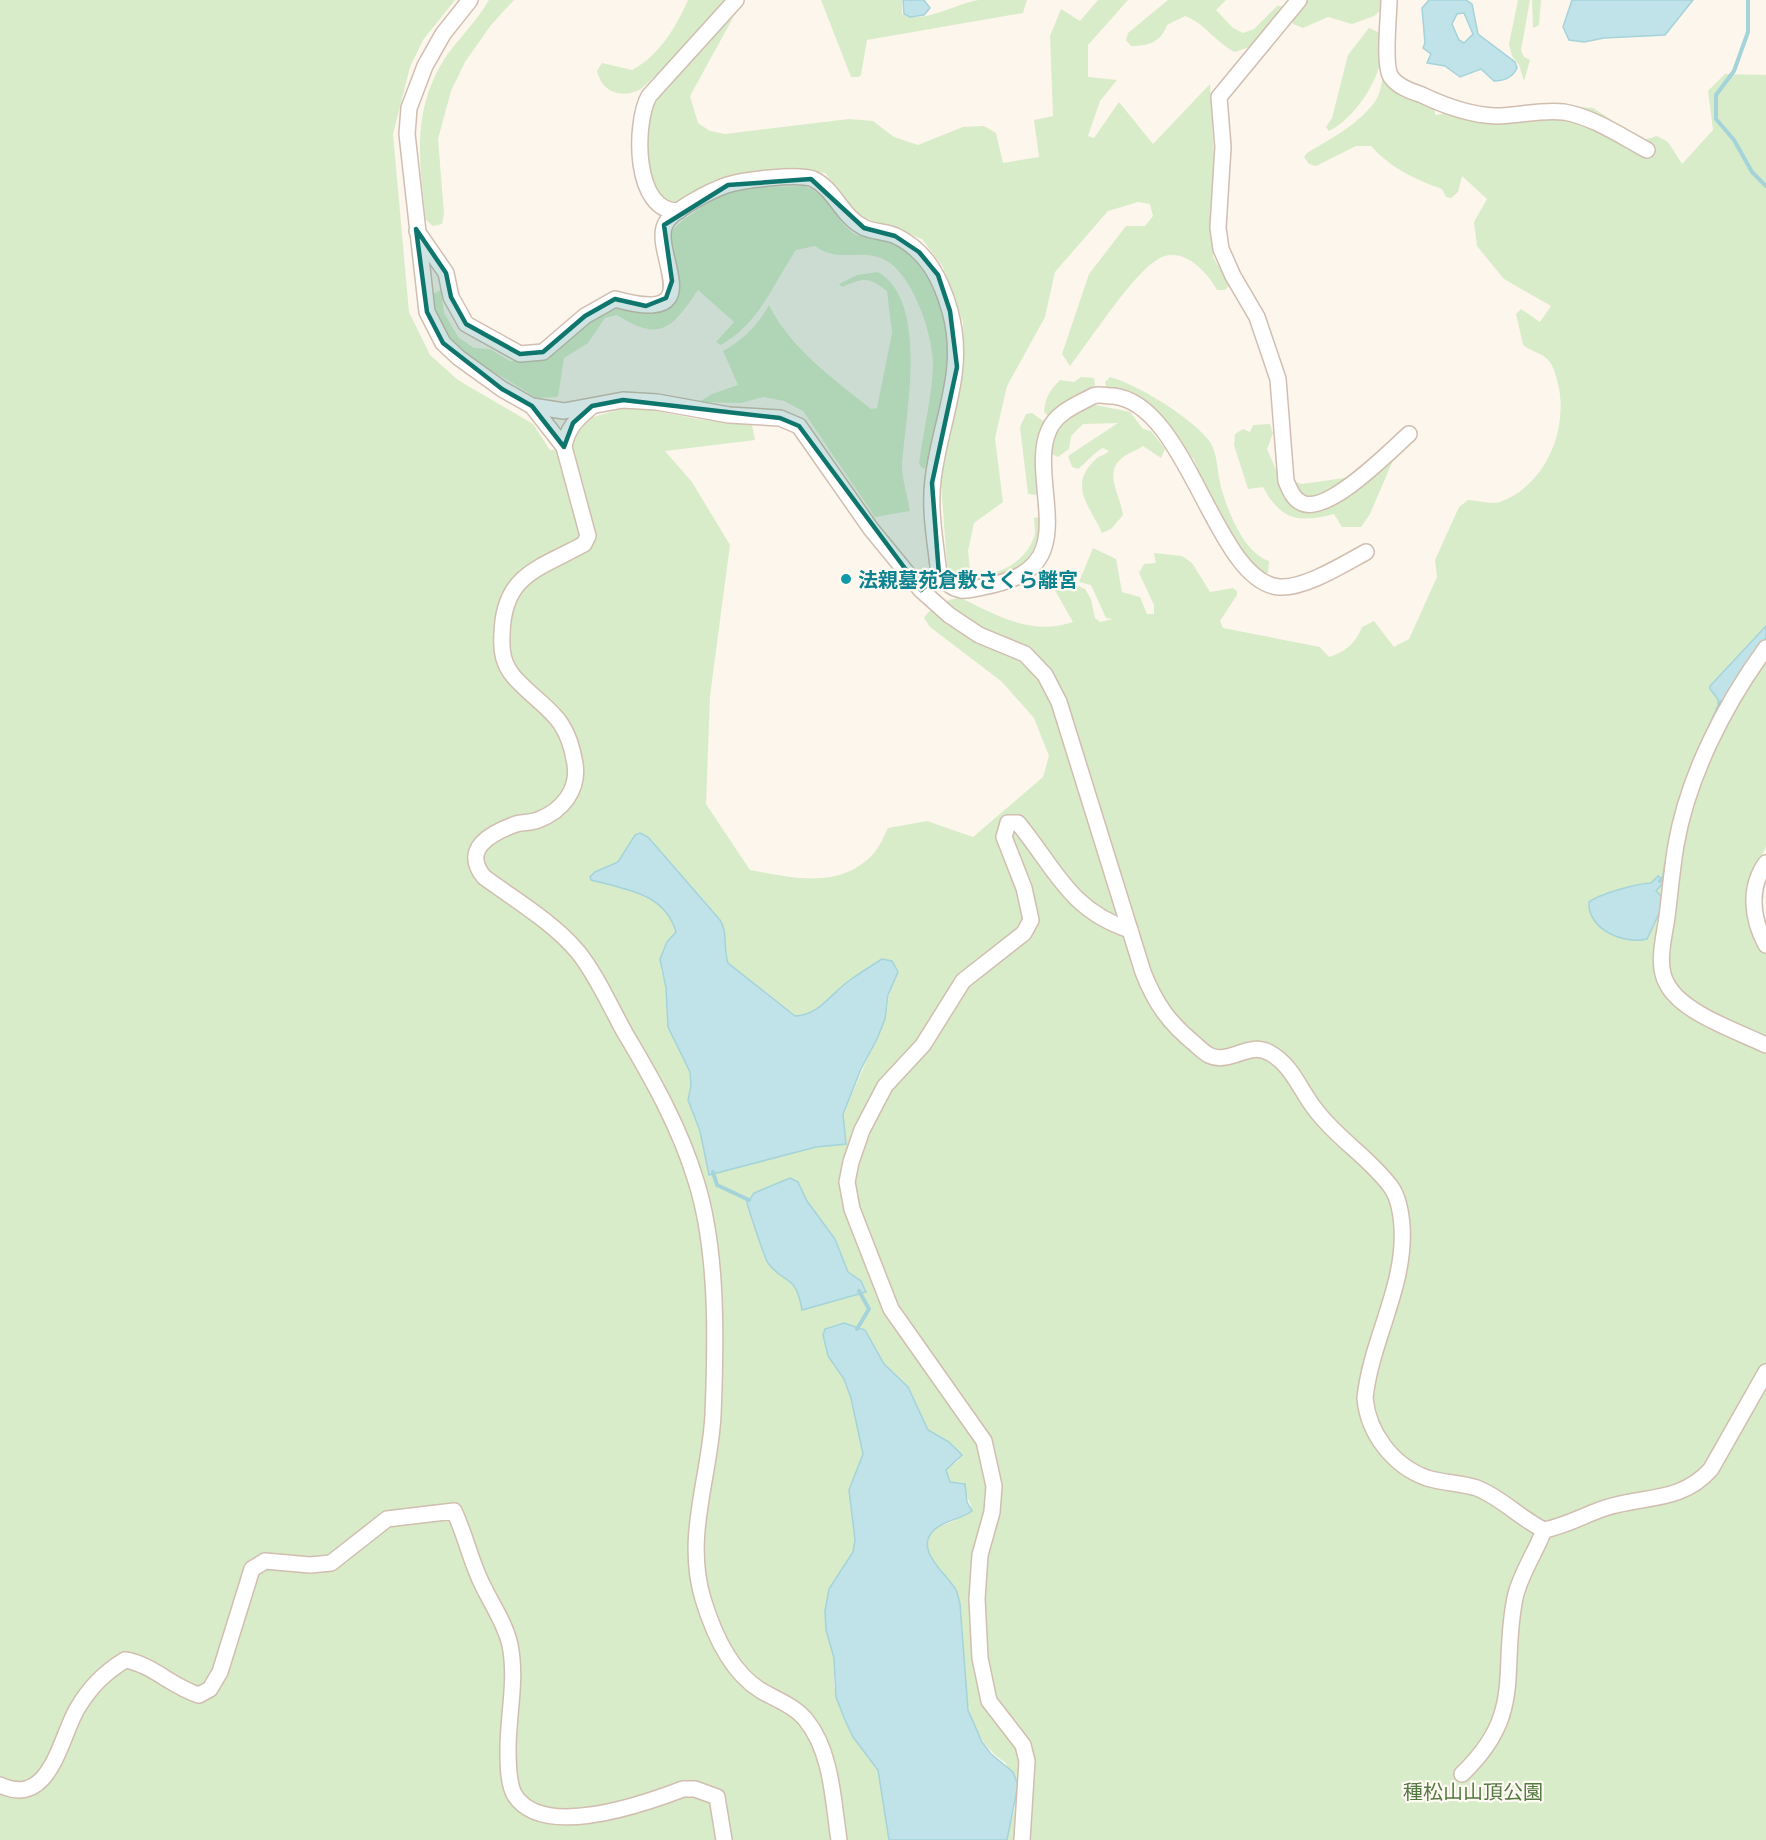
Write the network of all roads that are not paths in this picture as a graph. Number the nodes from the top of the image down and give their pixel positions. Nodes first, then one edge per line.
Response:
1 (470, 0) edge
2 (736, 0) edge
3 (1299, 0) edge
4 (1389, 0) edge
5 (1647, 150) dead end
6 (679, 211) junction
7 (416, 229) junction
8 (532, 406) junction
9 (592, 406) junction
10 (1409, 434) dead end
11 (564, 447) junction
12 (1366, 552) dead end
13 (939, 575) junction
14 (921, 590) junction
15 (1766, 648) edge
16 (1766, 863) edge
17 (1130, 930) junction
18 (1766, 945) edge
19 (1766, 1045) edge
20 (1766, 1372) edge
21 (1544, 1530) junction
22 (1462, 1774) dead end
23 (0, 1785) edge
24 (724, 1840) edge
25 (839, 1840) edge
26 (1022, 1840) edge

1 - 7 street
2 - 6 street
3 - 10 street
4 - 5 street
6 - 7 street
6 - 13 street
7 - 8 street
8 - 9 street
8 - 11 street
9 - 11 street
9 - 14 street
11 - 25 street
12 - 13 street
13 - 14 street
14 - 17 street
15 - 19 street
16 - 18 street
17 - 21 street
17 - 26 street
20 - 21 street
21 - 22 street
23 - 24 street

